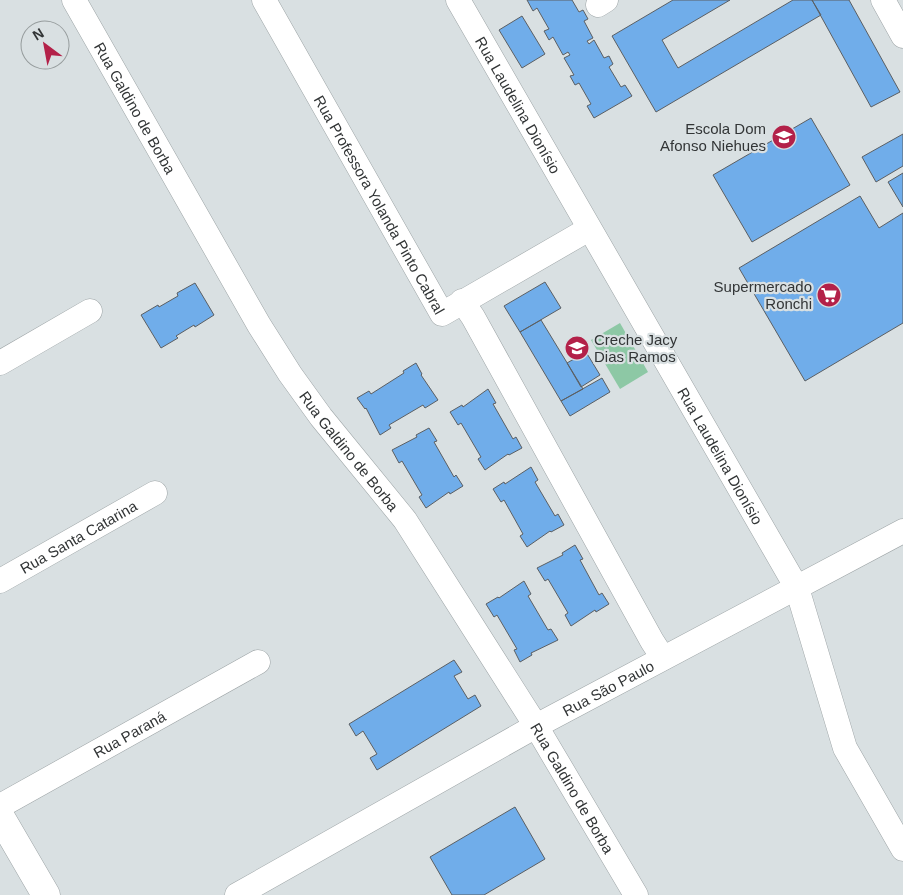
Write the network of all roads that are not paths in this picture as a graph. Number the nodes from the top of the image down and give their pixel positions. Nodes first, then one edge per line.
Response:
1 (74, 0) edge
2 (264, 0) edge
3 (458, 0) edge
4 (883, 0) edge
5 (903, 36) edge
6 (590, 229) junction
7 (462, 302) junction
8 (90, 311) dead end
9 (0, 362) edge
10 (155, 493) dead end
11 (903, 531) edge
12 (0, 581) edge
13 (797, 588) junction
14 (663, 658) junction
15 (258, 662) dead end
16 (536, 726) junction
17 (0, 806) edge
18 (0, 816) edge
19 (903, 849) edge
20 (46, 895) edge
21 (237, 895) edge
22 (636, 895) edge

1 - 16 street, Rua Galdino de Borba
2 - 7 street, Rua Professora Yolanda Pinto Cabral
3 - 6 street, Rua Laudelina Dionísio
4 - 5 street
6 - 7 street, Rua Professora Yolanda Pinto Cabral
6 - 13 street, Rua Laudelina Dionísio
7 - 14 street
8 - 9 street
10 - 12 street, Rua Santa Catarina
11 - 13 street, Rua São Paulo
13 - 14 street, Rua São Paulo
13 - 19 street, Rua Laudelina Dionísio
14 - 16 street, Rua São Paulo
15 - 17 street, Rua Paraná
16 - 21 street, Rua São Paulo
16 - 22 street, Rua Galdino de Borba
18 - 20 street

